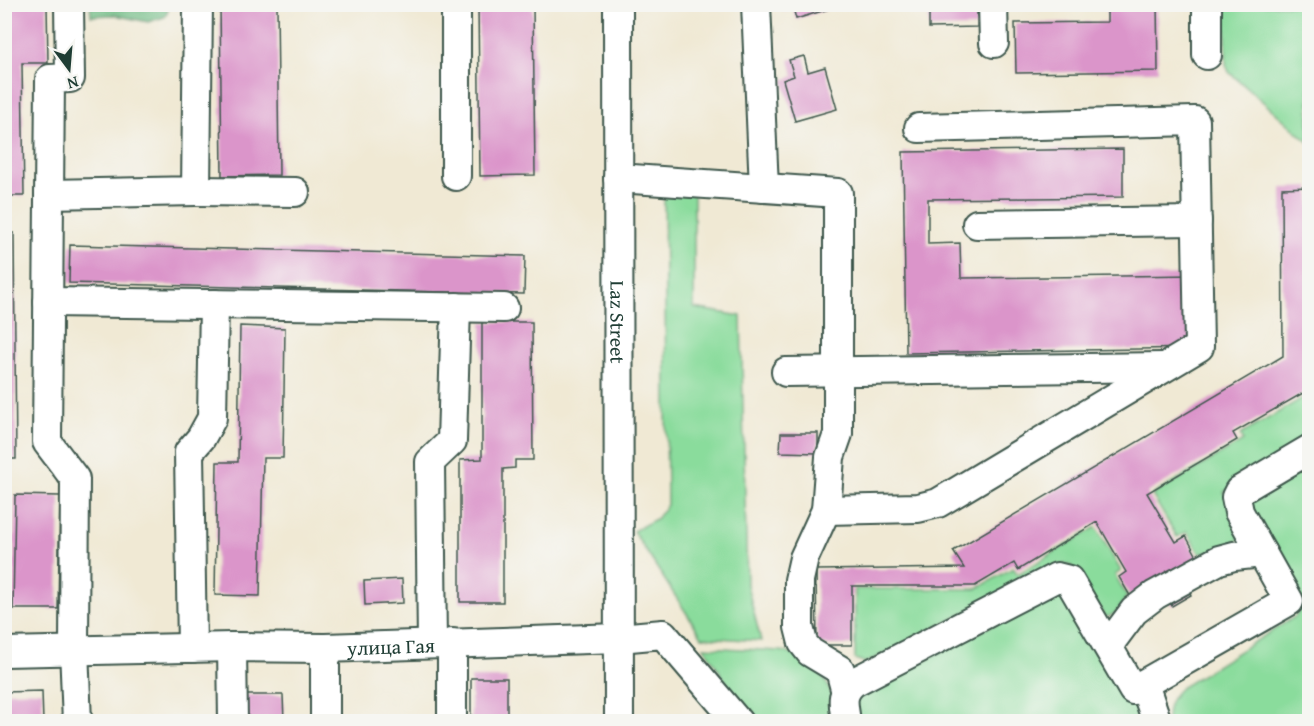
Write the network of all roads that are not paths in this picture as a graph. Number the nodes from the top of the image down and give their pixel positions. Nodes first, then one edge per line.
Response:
1 (69, 4) edge
2 (198, 4) edge
3 (456, 4) edge
4 (618, 4) edge
5 (756, 4) edge
6 (993, 4) edge
7 (1207, 4) edge
8 (994, 43) dead end
9 (1207, 56) dead end
10 (919, 128) dead end
11 (456, 176) dead end
12 (618, 178) junction
13 (764, 188) junction
14 (196, 191) junction
15 (295, 192) dead end
16 (49, 194) junction
17 (1197, 221) junction
18 (977, 224) dead end
19 (48, 302) junction
20 (214, 304) junction
21 (456, 308) junction
22 (504, 308) dead end
23 (1166, 367) junction
24 (838, 371) junction
25 (786, 372) dead end
26 (1310, 449) edge
27 (826, 510) junction
28 (1262, 553) junction
29 (619, 638) junction
30 (442, 644) junction
31 (1108, 646) junction
32 (232, 647) junction
33 (192, 648) junction
34 (325, 648) junction
35 (74, 650) junction
36 (4, 652) edge
37 (1144, 684) junction
38 (845, 689) junction
39 (77, 722) edge
40 (233, 722) edge
41 (325, 722) edge
42 (452, 722) edge
43 (619, 722) edge
44 (738, 722) edge
45 (846, 722) edge
46 (1157, 722) edge

1 - 16 street
2 - 14 street
3 - 11 street
4 - 12 street, Laz Street
5 - 13 street
6 - 8 street
7 - 9 street
10 - 17 street
12 - 13 street
12 - 29 street, Laz Street
13 - 24 street
14 - 15 street
14 - 16 street
16 - 19 street
17 - 18 street
17 - 23 street
19 - 20 street
19 - 35 street
20 - 21 street
20 - 33 street
21 - 22 street
21 - 30 street
23 - 24 street
23 - 27 street
24 - 25 street
24 - 27 street
26 - 28 street
27 - 38 street
28 - 31 street
28 - 37 street
29 - 30 street, улица Гая
29 - 43 street, Laz Street
29 - 44 street, улица Гая
30 - 34 street, улица Гая
30 - 42 street
31 - 37 street
31 - 38 street
32 - 33 street, улица Гая
32 - 34 street, улица Гая
32 - 40 street
33 - 35 street, улица Гая
34 - 41 street
35 - 36 street, улица Гая
35 - 39 street
37 - 46 street
38 - 45 street

